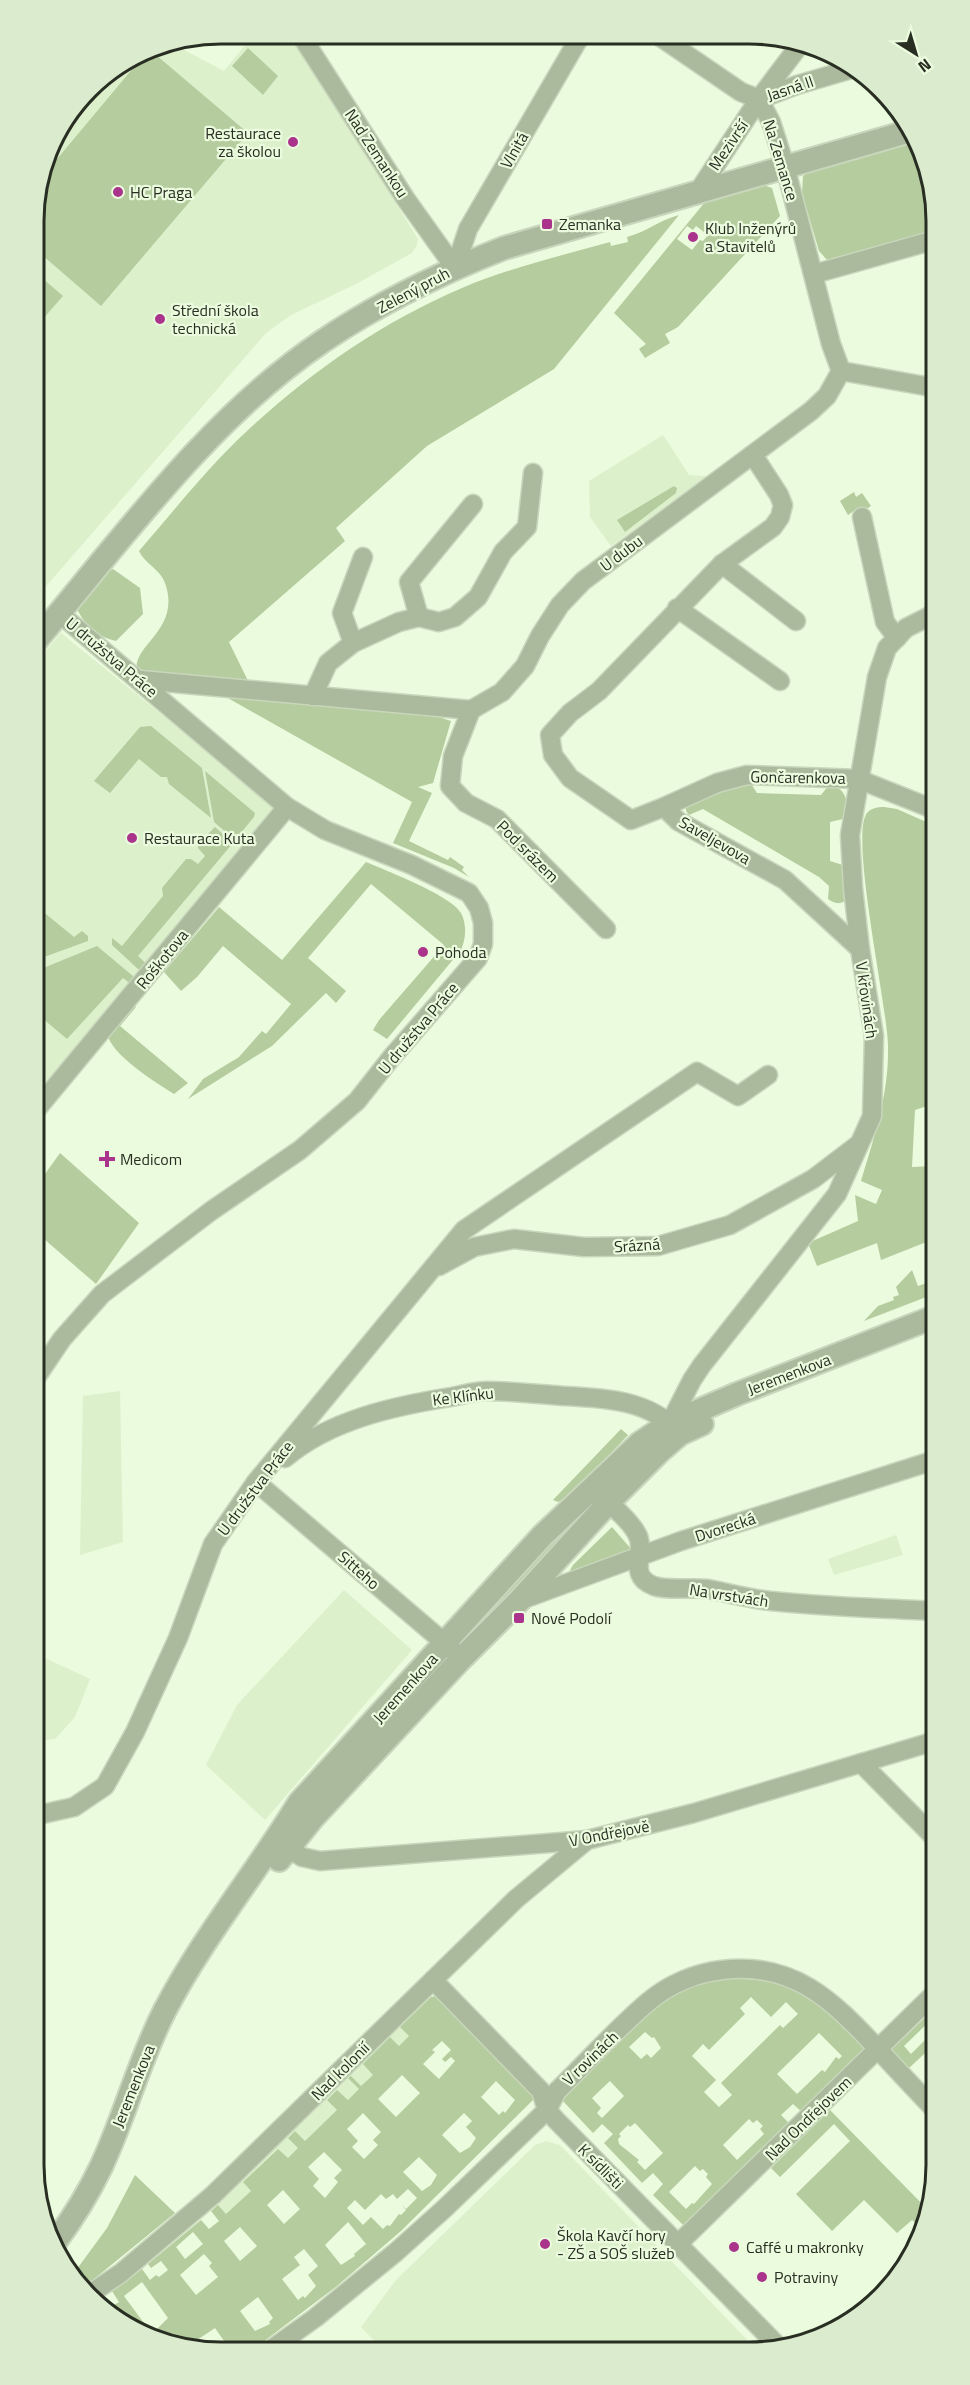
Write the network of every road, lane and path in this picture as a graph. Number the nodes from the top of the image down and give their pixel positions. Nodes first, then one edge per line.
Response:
1 (309, 44) edge
2 (576, 44) edge
3 (671, 44) edge
4 (796, 50) edge
5 (845, 71) edge
6 (759, 99) junction
7 (903, 133) edge
8 (785, 166) junction
9 (698, 192) junction
10 (926, 242) edge
11 (455, 268) junction
12 (814, 274) junction
13 (841, 371) junction
14 (926, 386) edge
15 (753, 455) junction
16 (533, 473) dead end
17 (473, 504) dead end
18 (862, 517) dead end
19 (363, 556) dead end
20 (722, 564) junction
21 (677, 608) junction
22 (59, 613) junction
23 (419, 617) junction
24 (926, 618) edge
25 (796, 621) dead end
26 (44, 631) edge
27 (897, 638) junction
28 (353, 643) junction
29 (141, 680) junction
30 (780, 681) dead end
31 (313, 696) junction
32 (471, 710) junction
33 (858, 779) junction
34 (926, 806) edge
35 (287, 807) junction
36 (664, 807) junction
37 (606, 929) dead end
38 (860, 949) junction
39 (768, 1075) dead end
40 (44, 1100) edge
41 (861, 1142) junction
42 (430, 1272) junction
43 (926, 1320) edge
44 (926, 1334) edge
45 (44, 1366) edge
46 (675, 1429) junction
47 (926, 1463) edge
48 (256, 1482) junction
49 (582, 1499) junction
50 (609, 1502) junction
51 (638, 1558) junction
52 (519, 1601) junction
53 (926, 1610) edge
54 (454, 1650) junction
55 (926, 1744) edge
56 (861, 1763) junction
57 (44, 1814) edge
58 (926, 1829) edge
59 (587, 1840) junction
60 (282, 1844) junction
61 (433, 1980) junction
62 (926, 2002) edge
63 (878, 2049) junction
64 (926, 2100) edge
65 (547, 2110) junction
66 (59, 2237) edge
67 (679, 2243) junction
68 (66, 2250) edge
69 (95, 2290) edge
70 (772, 2340) edge
71 (281, 2342) edge

1 - 11 street, Nad Zemankou
2 - 11 street, Vlnitá
3 - 6 street, Na Zemance
4 - 6 street, Mezivrší
5 - 6 street, Jasná II
6 - 8 street, Na Zemance
6 - 9 street, Mezivrší
7 - 8 street, Zelený pruh
8 - 9 street, Zelený pruh
8 - 12 street, Na Zemance
9 - 11 street, Zelený pruh
10 - 12 street
11 - 22 street, Zelený pruh
12 - 13 street, Na Zemance
13 - 14 street
13 - 15 street, U dubu
15 - 20 street, Saveljevova
15 - 32 street, U dubu
16 - 23 street
17 - 23 street
18 - 27 street
19 - 28 street
20 - 21 street, Saveljevova
20 - 25 street
21 - 30 street
21 - 36 street, Saveljevova
22 - 26 street, Zelený pruh
22 - 29 street, U družstva Práce
23 - 28 street
24 - 27 street, V křovinách
27 - 33 street, V křovinách
28 - 31 street
29 - 31 street
29 - 35 street, U družstva Práce
31 - 32 street
32 - 37 street, Pod srázem
33 - 34 street, Gončarenkova
33 - 36 street, Gončarenkova
33 - 38 street, V křovinách
35 - 40 street, Roškotova
35 - 45 street, U družstva Práce
36 - 38 street, Saveljevova
38 - 41 street, V křovinách
39 - 42 street, U družstva Práce
41 - 42 street, Srázná
41 - 46 street, V křovinách
42 - 48 street, U družstva Práce
43 - 46 street, Jeremenkova
44 - 46 street, Jeremenkova
46 - 48 street, Ke Klínku
46 - 49 street, Jeremenkova
46 - 50 street, Jeremenkova
47 - 51 street, Dvorecká
48 - 54 street, Sitteho
48 - 57 street, U družstva Práce
49 - 50 street
49 - 54 street, Jeremenkova
50 - 51 street, Na vrstvách
50 - 52 street, Jeremenkova
51 - 52 street, Dvorecká
51 - 53 street, Na vrstvách
52 - 54 street, Jeremenkova
54 - 60 street, Jeremenkova
55 - 56 street, V Ondřejově
56 - 58 street
56 - 59 street, V Ondřejově
59 - 60 street, V Ondřejově
59 - 61 street, Nad kolonií
60 - 66 street, Jeremenkova
60 - 68 street, Jeremenkova
61 - 65 street, K sídlišti
61 - 69 street, Nad kolonií
62 - 63 street, Nad Ondřejovem
63 - 64 street, V rovinách
63 - 65 street, V rovinách
63 - 67 street, Nad Ondřejovem
65 - 67 street, K sídlišti
65 - 71 street, V rovinách
67 - 70 street, K sídlišti

